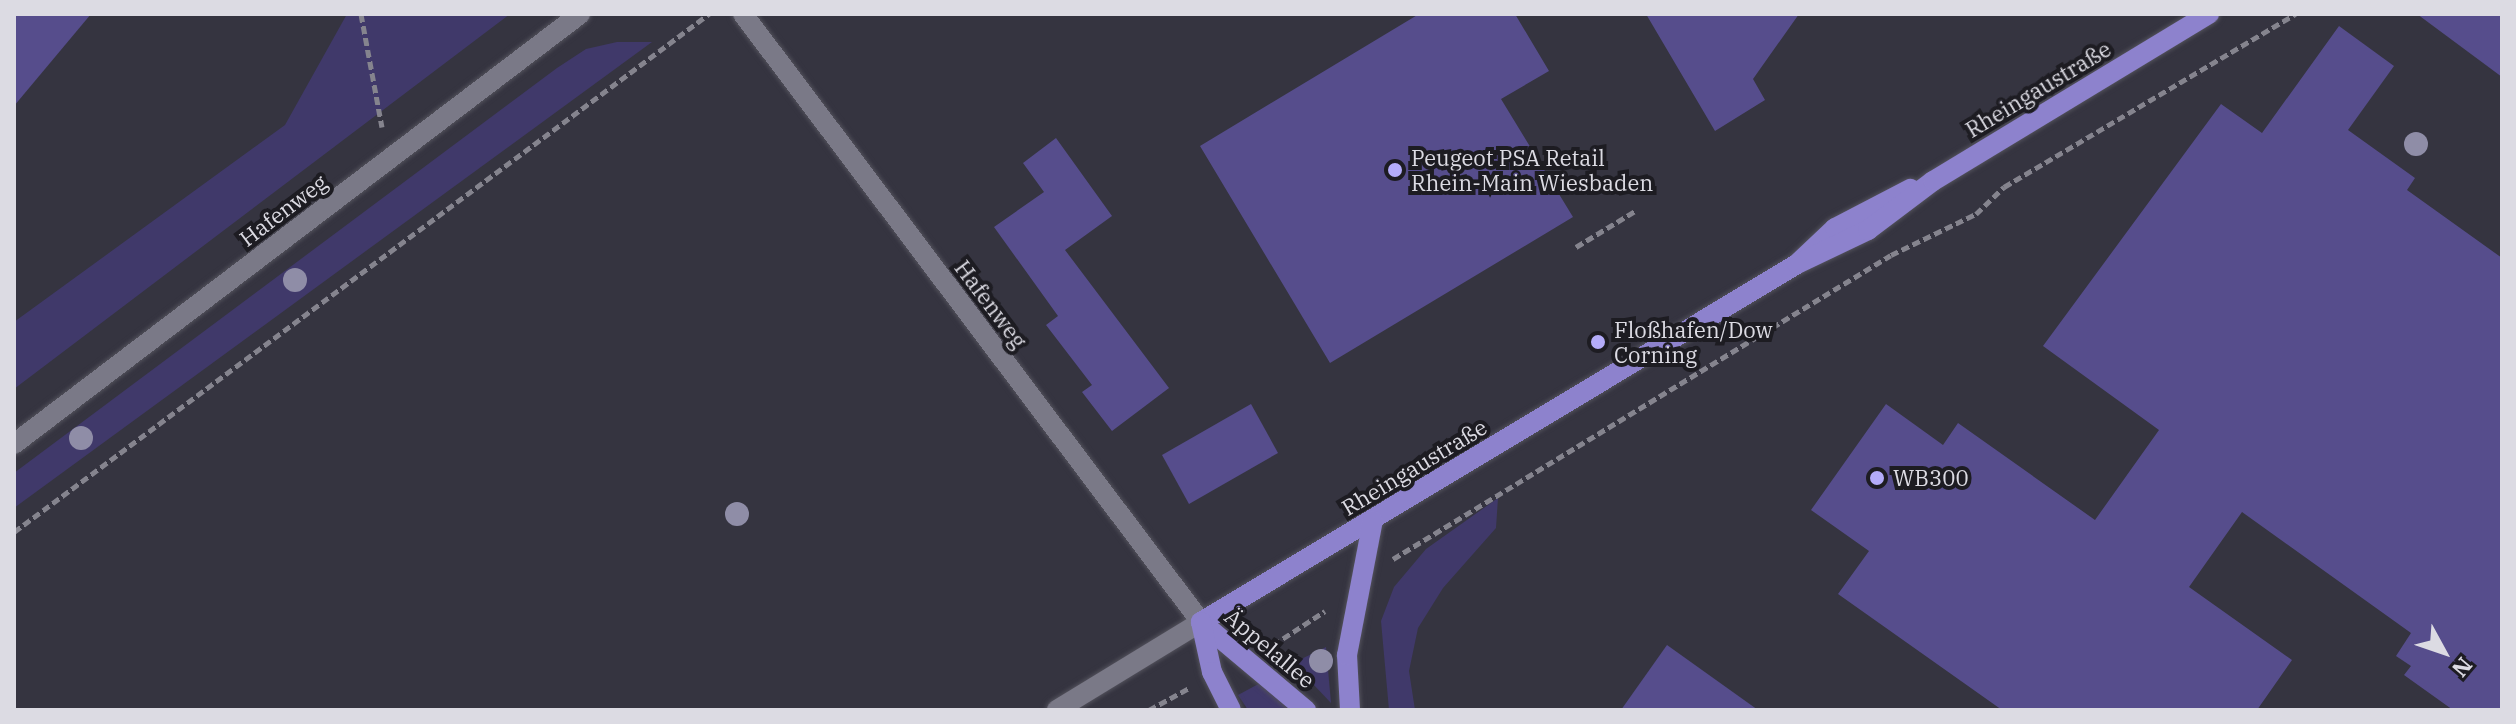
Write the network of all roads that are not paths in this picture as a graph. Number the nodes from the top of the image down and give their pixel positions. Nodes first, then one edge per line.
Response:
1 (580, 14) edge
2 (743, 14) edge
3 (2209, 14) edge
4 (14, 444) edge
5 (1373, 520) junction
6 (1201, 622) junction
7 (1057, 710) edge
8 (1231, 710) edge
9 (1306, 710) edge
10 (1350, 710) edge

1 - 4 street, Hafenweg
2 - 6 street, Hafenweg
3 - 5 main road, Rheingaustraße
5 - 6 main road, Rheingaustraße
5 - 10 main road
6 - 7 street, Rheingaustraße
6 - 8 main road, Äppelallee
6 - 9 main road, Äppelallee

